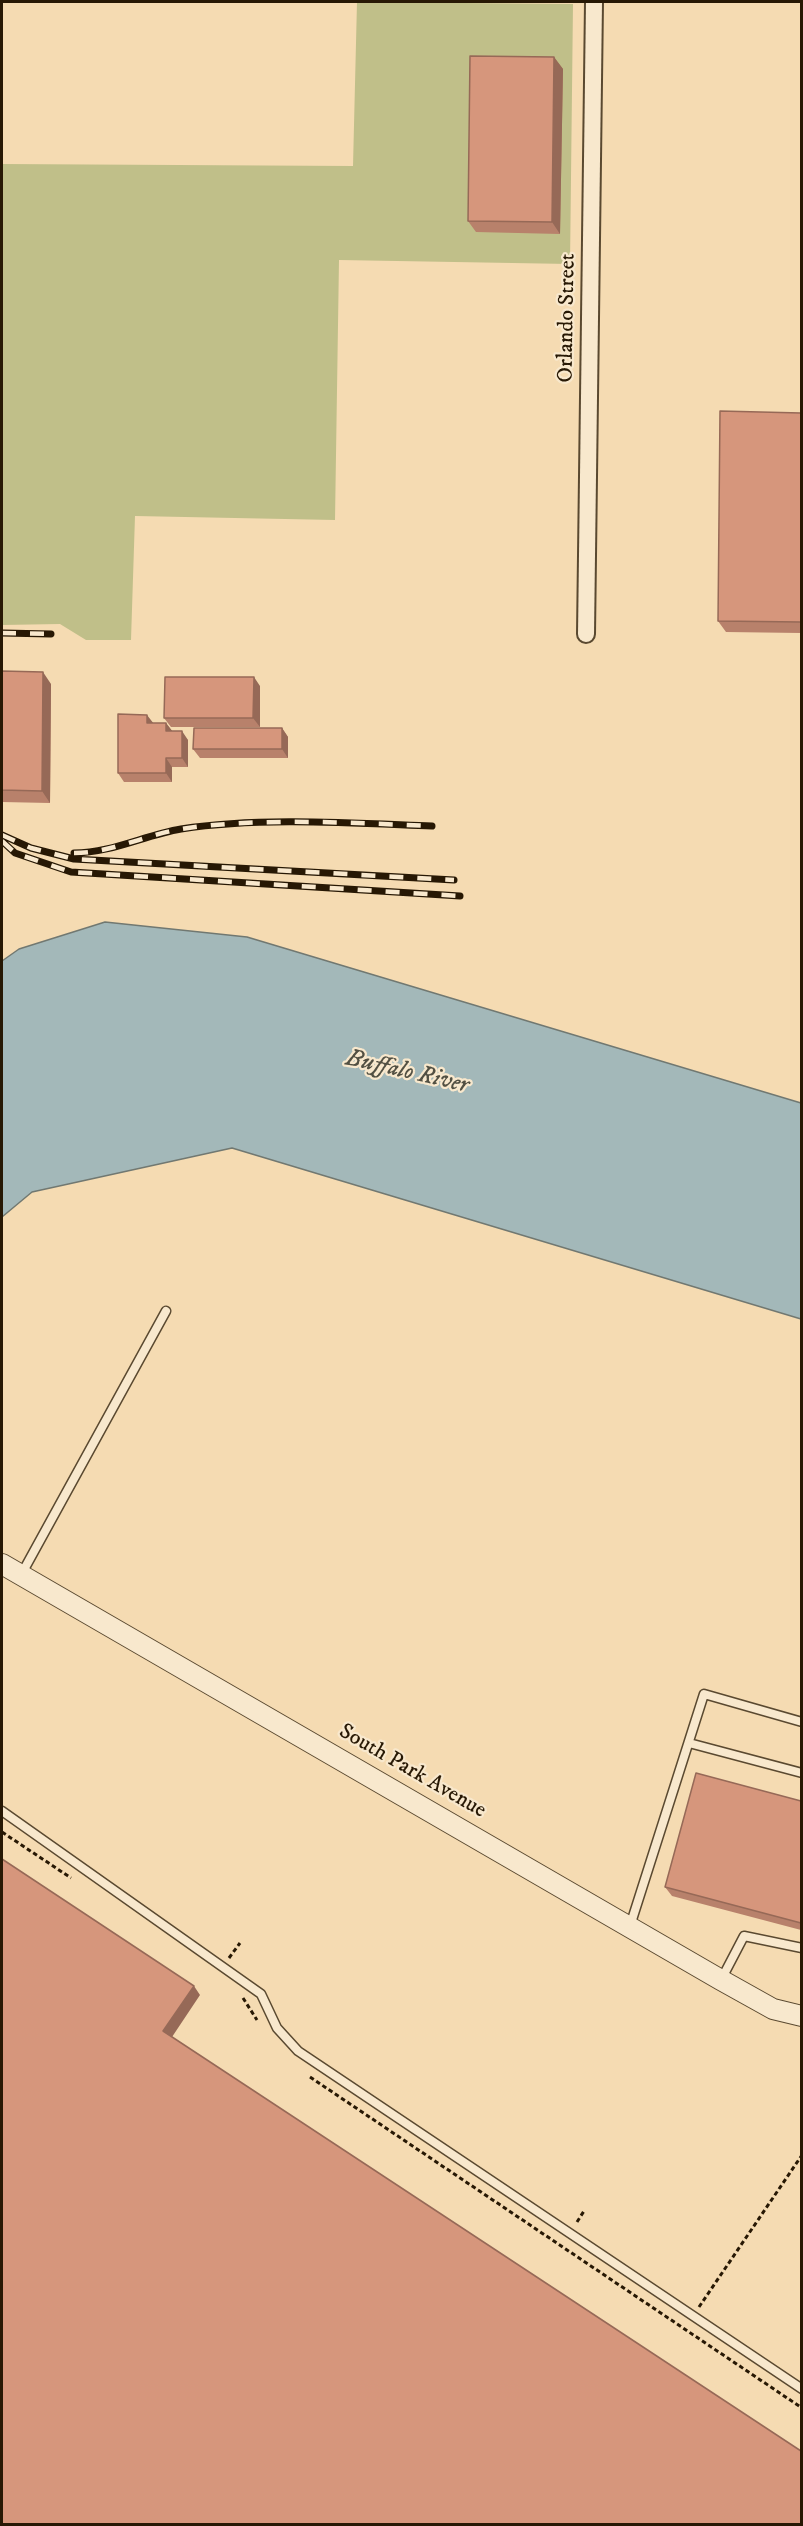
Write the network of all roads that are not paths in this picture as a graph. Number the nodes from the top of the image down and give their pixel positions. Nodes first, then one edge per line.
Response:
1 (594, 2) edge
2 (586, 634) dead end
3 (166, 1311) dead end
4 (2, 1564) edge
5 (21, 1575) junction
6 (801, 1722) edge
7 (689, 1743) junction
8 (801, 1773) edge
9 (2, 1811) edge
10 (630, 1926) junction
11 (801, 1948) edge
12 (721, 1980) junction
13 (801, 2016) edge
14 (801, 2389) edge

1 - 2 street, Orlando Street
3 - 5 lane
4 - 5 street, South Park Avenue
5 - 10 street, South Park Avenue
6 - 7 lane
7 - 8 lane
7 - 10 lane
9 - 14 lane
10 - 12 street, South Park Avenue
11 - 12 lane
12 - 13 street, South Park Avenue

